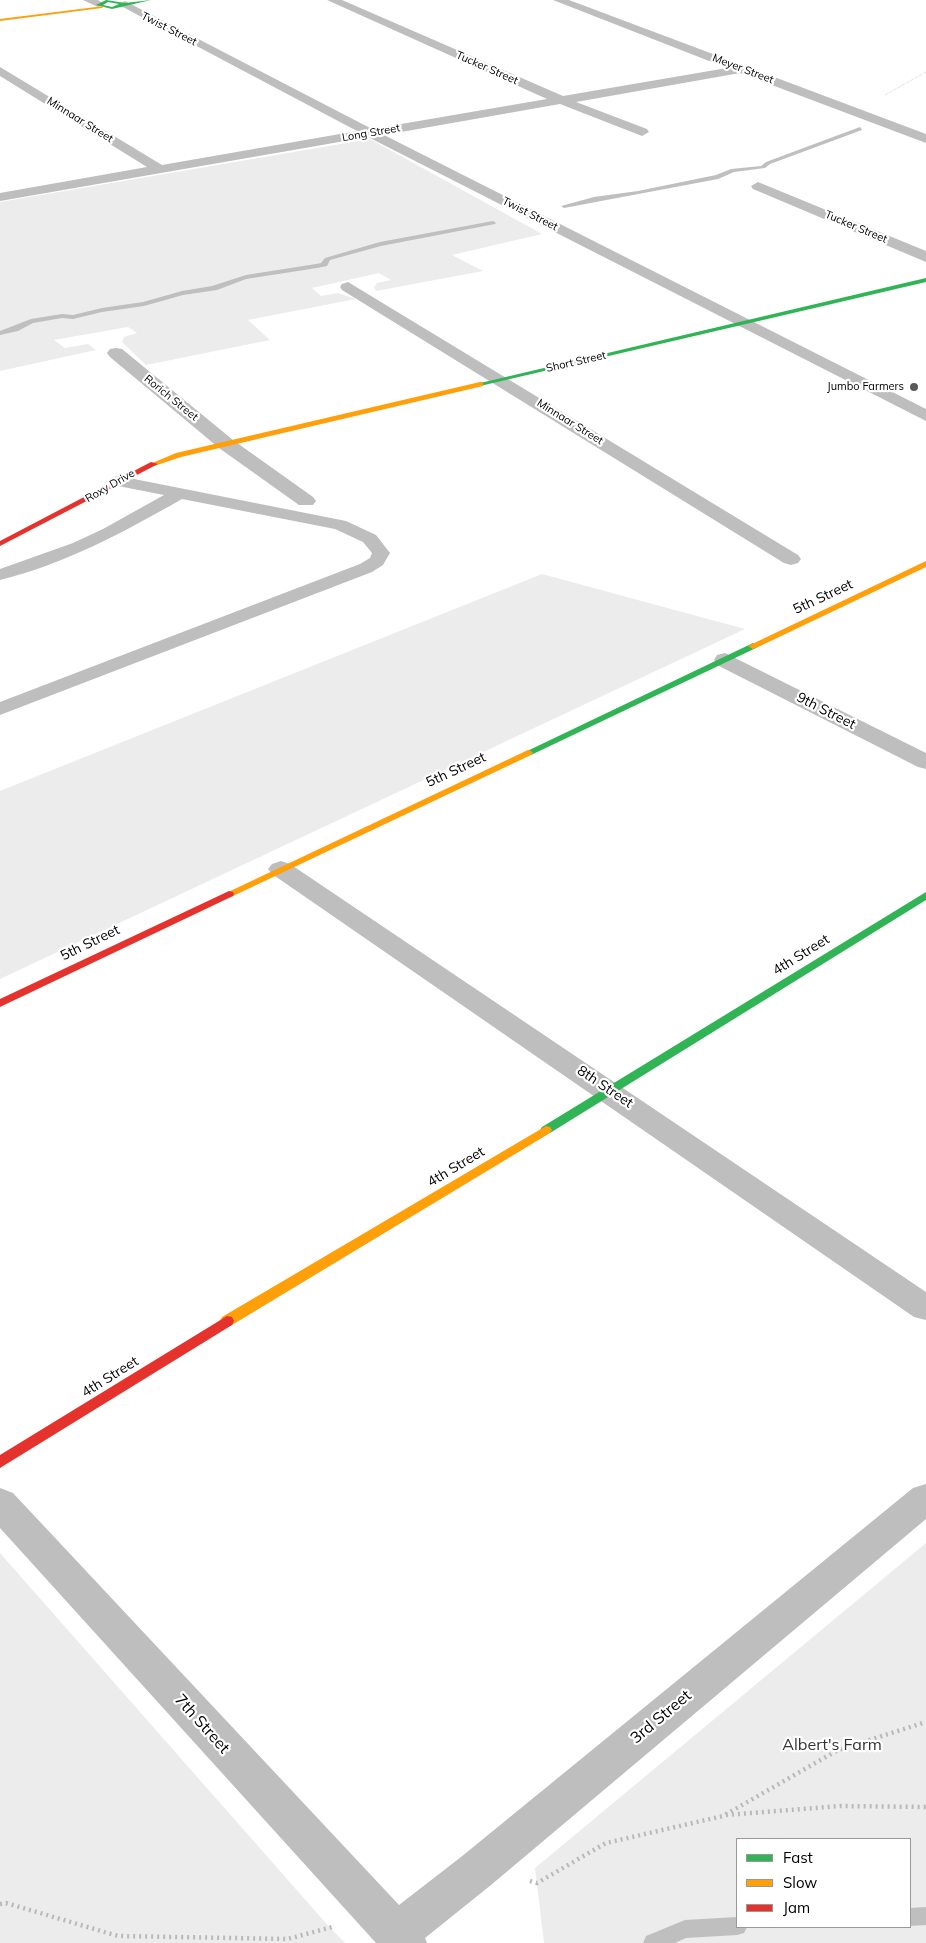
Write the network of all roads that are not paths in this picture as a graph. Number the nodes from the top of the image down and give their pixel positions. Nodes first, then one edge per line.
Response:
1 (149, 0) edge
2 (332, 0) edge
3 (560, 0) edge
4 (111, 4) edge
5 (0, 20) edge
6 (742, 69) junction
7 (0, 71) edge
8 (563, 101) junction
9 (642, 132) dead end
10 (370, 133) junction
11 (926, 139) edge
12 (159, 169) junction
13 (758, 186) dead end
14 (0, 197) edge
15 (926, 257) edge
16 (926, 280) edge
17 (348, 286) dead end
18 (744, 322) junction
19 (116, 353) dead end
20 (501, 380) junction
21 (926, 416) edge
22 (226, 444) junction
23 (119, 481) junction
24 (181, 492) junction
25 (306, 501) dead end
26 (0, 544) edge
27 (790, 559) dead end
28 (926, 564) edge
29 (0, 575) edge
30 (725, 660) junction
31 (0, 709) edge
32 (926, 762) edge
33 (282, 869) junction
34 (926, 895) edge
35 (0, 1003) edge
36 (611, 1091) junction
37 (926, 1308) edge
38 (0, 1462) edge
39 (926, 1498) edge
40 (0, 1503) edge
41 (392, 1931) edge

1 - 4 street
2 - 8 street, Tucker Street
3 - 6 street, Meyer Street
4 - 5 street
4 - 10 street, Twist Street
6 - 8 street, Long Street
6 - 11 street, Meyer Street
7 - 12 street, Minnaar Street
8 - 9 street, Tucker Street
8 - 10 street, Long Street
10 - 12 street, Long Street
10 - 18 street, Twist Street
12 - 14 street, Long Street
13 - 15 street, Tucker Street
16 - 18 street, Short Street
17 - 20 street, Minnaar Street
18 - 20 street, Short Street
18 - 21 street, Twist Street
19 - 22 street, Rorich Street
20 - 22 street, Short Street
20 - 27 street, Minnaar Street
22 - 23 street, Roxy Drive
22 - 25 street, Rorich Street
23 - 24 lane
23 - 26 street, Roxy Drive
24 - 29 lane
24 - 31 lane
28 - 30 street, 5th Street
30 - 32 street, 9th Street
30 - 33 street, 5th Street
33 - 35 street, 5th Street
33 - 36 street, 8th Street
34 - 36 street, 4th Street
36 - 37 street, 8th Street
36 - 38 street, 4th Street
39 - 41 street, 3rd Street
40 - 41 street, 7th Street

